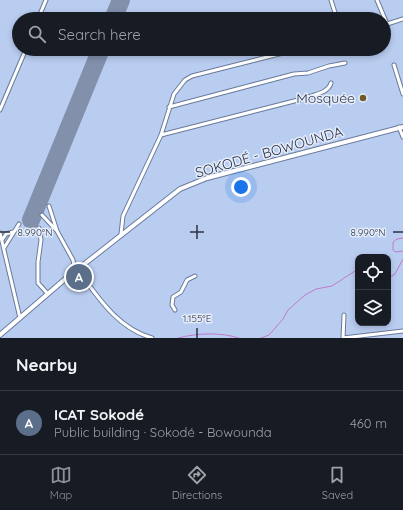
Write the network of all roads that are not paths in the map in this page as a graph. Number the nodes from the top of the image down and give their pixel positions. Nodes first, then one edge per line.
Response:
1 (46, 0) edge
2 (330, 0) edge
3 (377, 0) edge
4 (41, 12) edge
5 (334, 12) edge
6 (381, 12) edge
7 (403, 19) edge
8 (391, 22) edge
9 (23, 56) edge
10 (271, 56) edge
11 (345, 63) dead end
12 (394, 65) dead end
13 (331, 83) dead end
14 (403, 94) edge
15 (169, 107) junction
16 (0, 110) edge
17 (402, 129) edge
18 (161, 135) junction
19 (403, 138) edge
20 (49, 206) dead end
21 (42, 215) dead end
22 (19, 224) dead end
23 (39, 228) dead end
24 (57, 231) junction
25 (13, 232) junction
26 (0, 233) edge
27 (121, 234) junction
28 (2, 240) junction
29 (4, 248) junction
30 (76, 270) junction
31 (195, 276) dead end
32 (48, 294) junction
33 (175, 310) dead end
34 (344, 315) dead end
35 (20, 318) junction
36 (403, 331) edge
37 (0, 335) edge
38 (152, 338) edge

1 - 4 street
2 - 5 street
3 - 6 street
7 - 8 street
9 - 16 street
10 - 15 street
11 - 15 street
12 - 14 street
13 - 18 street
15 - 18 street
17 - 19 street
17 - 27 main road, SOKODÉ - BOWOUNDA
18 - 27 street
20 - 24 street
21 - 24 street
22 - 25 street
23 - 32 street
24 - 30 street
25 - 28 street
25 - 29 street
26 - 28 street
27 - 30 main road, SOKODÉ - BOWOUNDA
28 - 29 street
29 - 35 street
30 - 32 main road, SOKODÉ - BOWOUNDA
30 - 38 street
31 - 33 street
32 - 35 main road, SOKODÉ - BOWOUNDA
34 - 36 street
35 - 37 main road, SOKODÉ - BOWOUNDA

